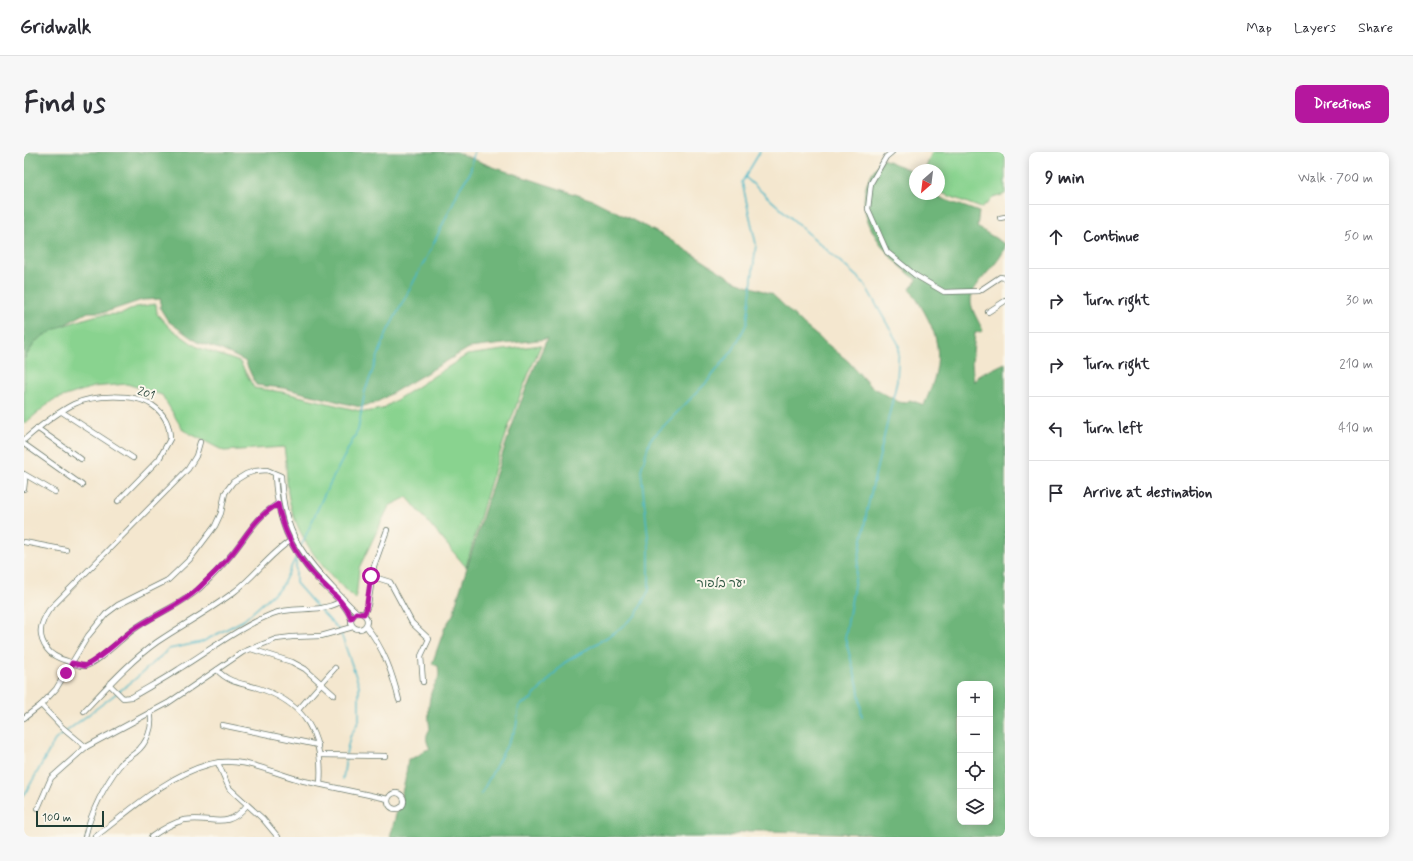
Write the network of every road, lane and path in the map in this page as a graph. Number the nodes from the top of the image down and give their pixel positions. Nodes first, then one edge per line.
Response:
1 (892, 152) edge
2 (1005, 278) edge
3 (1005, 301) edge
4 (988, 312) dead end
5 (62, 412) junction
6 (37, 428) junction
7 (24, 440) edge
8 (200, 442) dead end
9 (24, 444) edge
10 (133, 458) dead end
11 (81, 459) dead end
12 (24, 475) edge
13 (275, 475) junction
14 (82, 485) dead end
15 (24, 489) edge
16 (55, 492) dead end
17 (118, 501) dead end
18 (278, 504) junction
19 (388, 530) dead end
20 (290, 541) junction
21 (24, 542) edge
22 (294, 544) junction
23 (66, 550) dead end
24 (307, 563) junction
25 (371, 576) junction
26 (340, 602) junction
27 (361, 613) junction
28 (351, 619) junction
29 (366, 626) junction
30 (353, 627) junction
31 (251, 648) junction
32 (72, 663) junction
33 (335, 668) dead end
34 (217, 670) junction
35 (423, 682) dead end
36 (109, 684) junction
37 (322, 684) junction
38 (334, 694) dead end
39 (399, 700) dead end
40 (41, 705) junction
41 (298, 710) junction
42 (84, 711) dead end
43 (150, 712) junction
44 (24, 718) edge
45 (222, 725) dead end
46 (318, 745) junction
47 (86, 747) junction
48 (320, 754) junction
49 (385, 756) dead end
50 (218, 763) junction
51 (320, 784) junction
52 (388, 799) dead end
53 (247, 805) junction
54 (38, 808) dead end
55 (85, 837) edge
56 (95, 837) edge
57 (151, 837) edge
58 (278, 837) edge

1 - 2 street
3 - 4 street
5 - 6 street, 201
5 - 10 street
5 - 17 street, 201
6 - 7 street, 201
6 - 11 street
8 - 32 street
9 - 14 street
12 - 15 street
12 - 16 street
13 - 18 street
13 - 22 street
13 - 32 street
18 - 20 street
18 - 32 street
19 - 25 street
20 - 22 street
20 - 36 street
21 - 23 street
22 - 24 street
24 - 26 street
24 - 27 street
25 - 27 street
25 - 35 street
26 - 28 street
26 - 36 street
27 - 28 street
27 - 29 street
28 - 30 street
29 - 30 street
29 - 39 street
30 - 31 street
31 - 34 street
31 - 37 street
32 - 40 street
33 - 37 street
34 - 41 street
34 - 43 street
36 - 42 street
37 - 38 street
37 - 41 street
40 - 44 street
40 - 47 street
41 - 46 street
43 - 47 street
43 - 55 street
45 - 46 street
46 - 48 street
47 - 54 street
48 - 49 street
48 - 51 street
50 - 51 street
50 - 53 street
50 - 56 street
51 - 52 street
53 - 57 street
53 - 58 street

